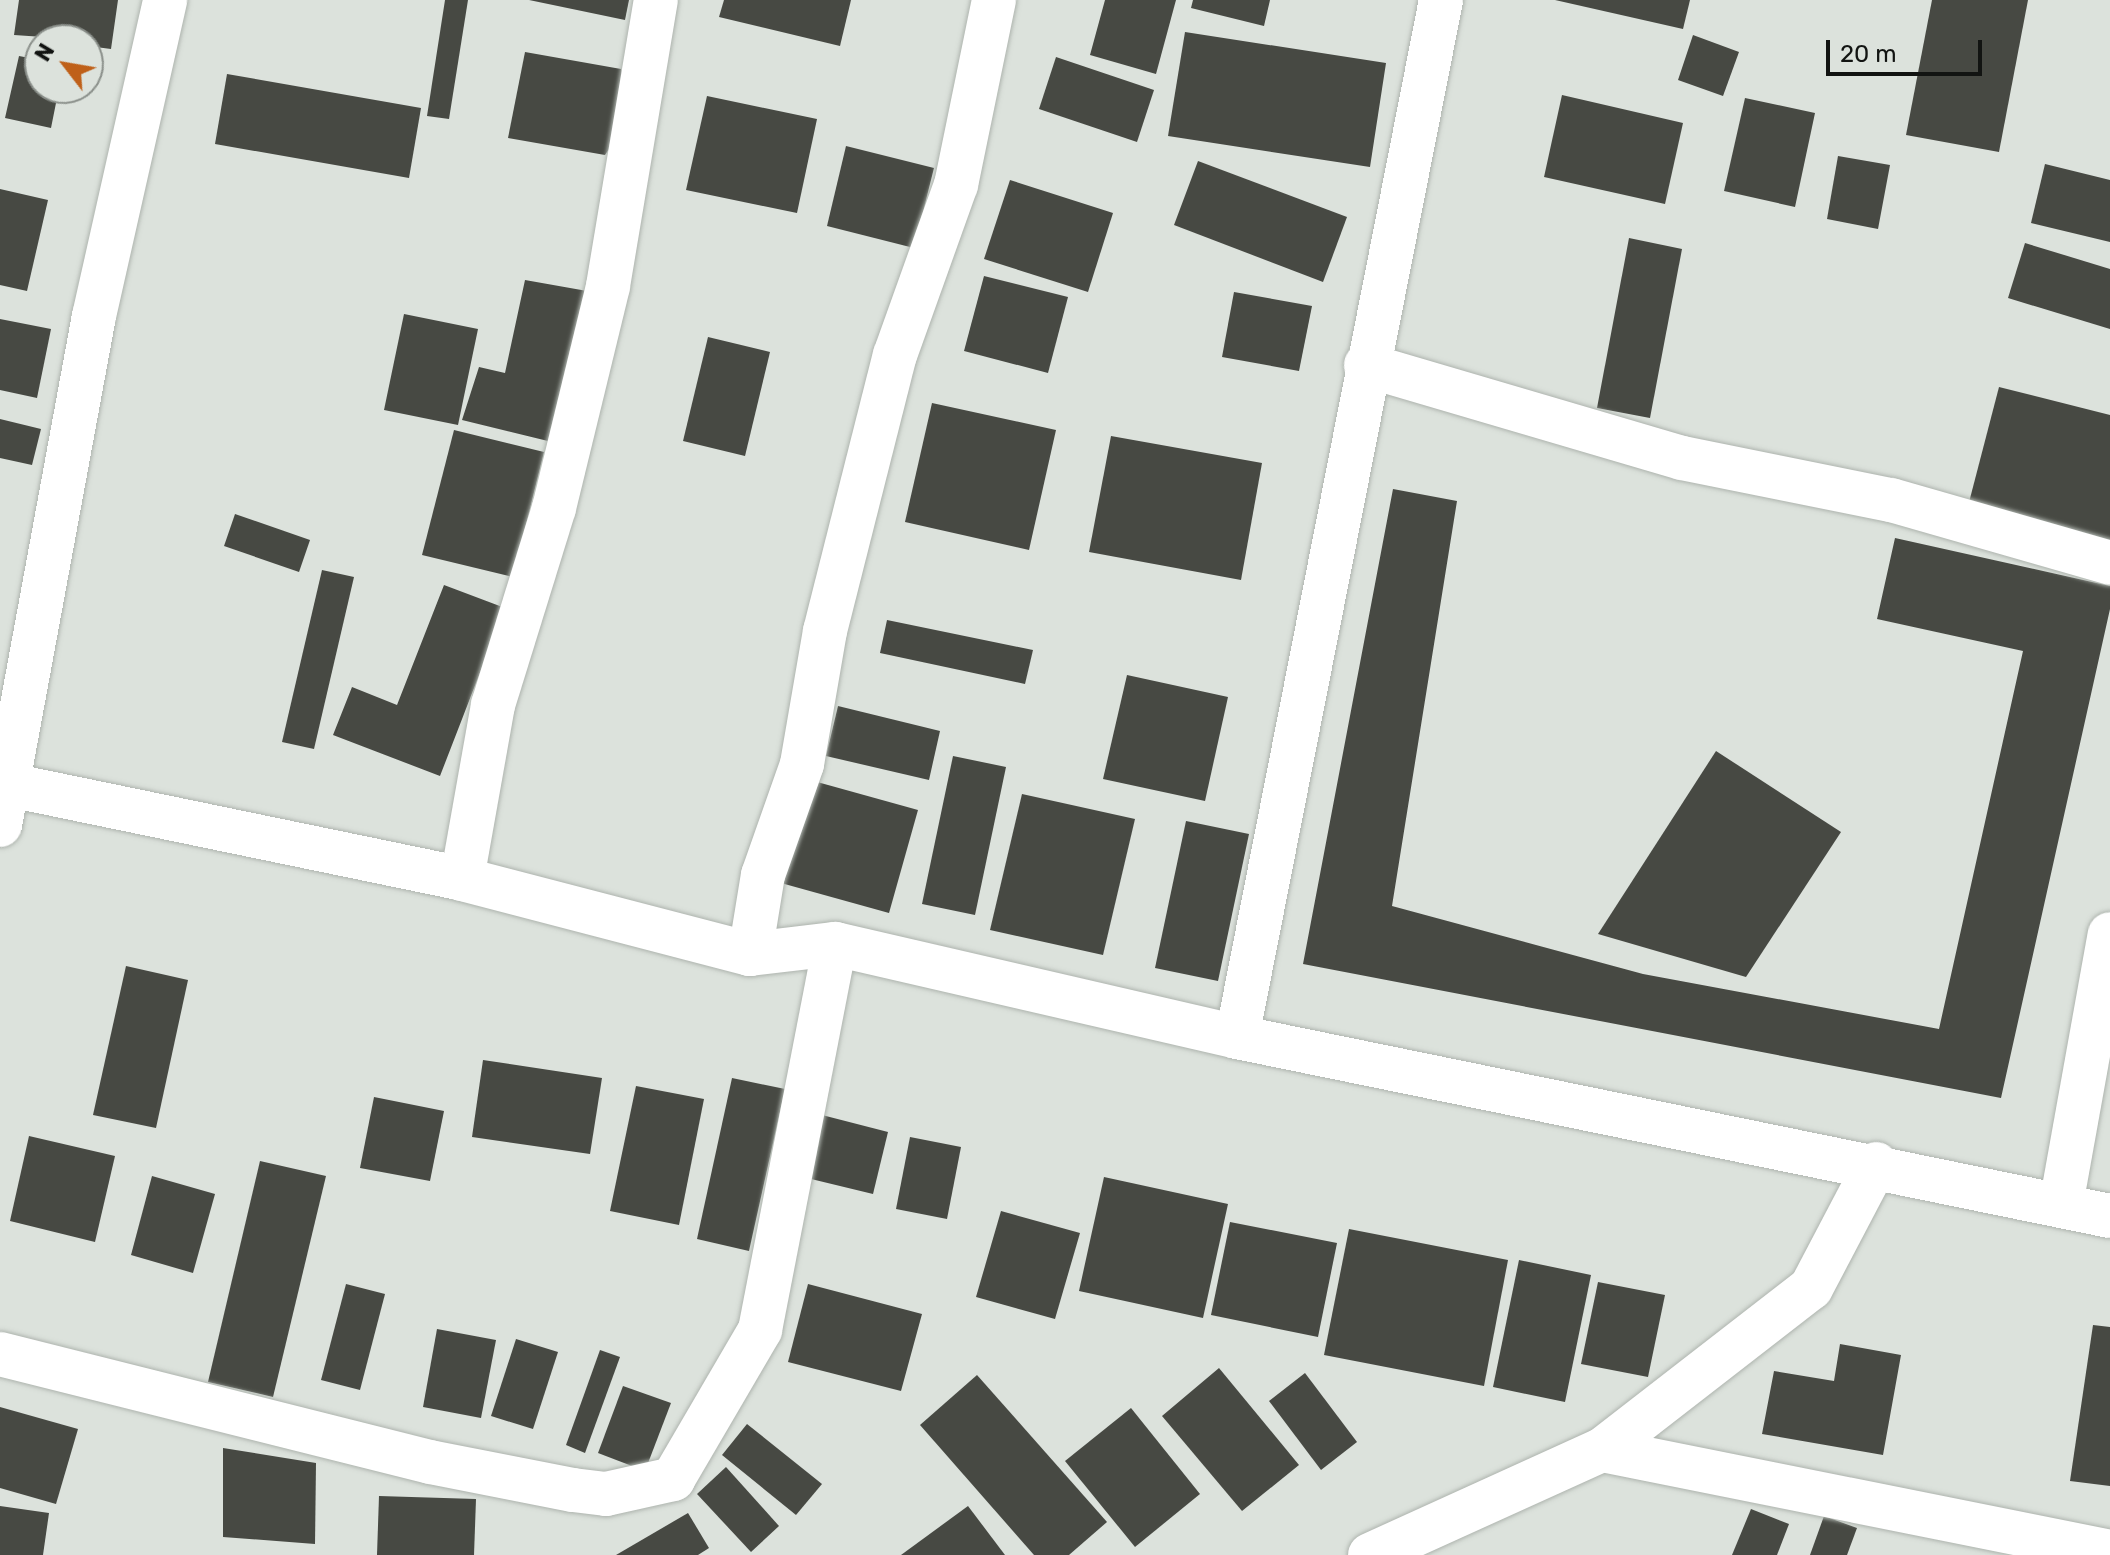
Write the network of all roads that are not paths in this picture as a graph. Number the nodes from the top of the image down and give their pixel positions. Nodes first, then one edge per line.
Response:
1 (165, 0) edge
2 (656, 0) edge
3 (994, 0) edge
4 (1441, 0) edge
5 (1366, 365) junction
6 (2110, 563) edge
7 (3, 798) edge
8 (462, 879) junction
9 (2110, 934) edge
10 (835, 944) junction
11 (750, 954) junction
12 (1237, 1037) junction
13 (1876, 1164) junction
14 (2061, 1205) junction
15 (2110, 1216) edge
16 (0, 1354) edge
17 (1602, 1450) junction
18 (2110, 1552) edge
19 (1370, 1555) edge

1 - 7 street
2 - 8 street
3 - 11 street
4 - 5 street
5 - 6 street
5 - 12 street
7 - 8 street
8 - 11 street
9 - 14 street
10 - 11 street
10 - 12 street
10 - 16 street
12 - 13 street
13 - 14 street
13 - 17 street
14 - 15 street
17 - 18 street
17 - 19 street

